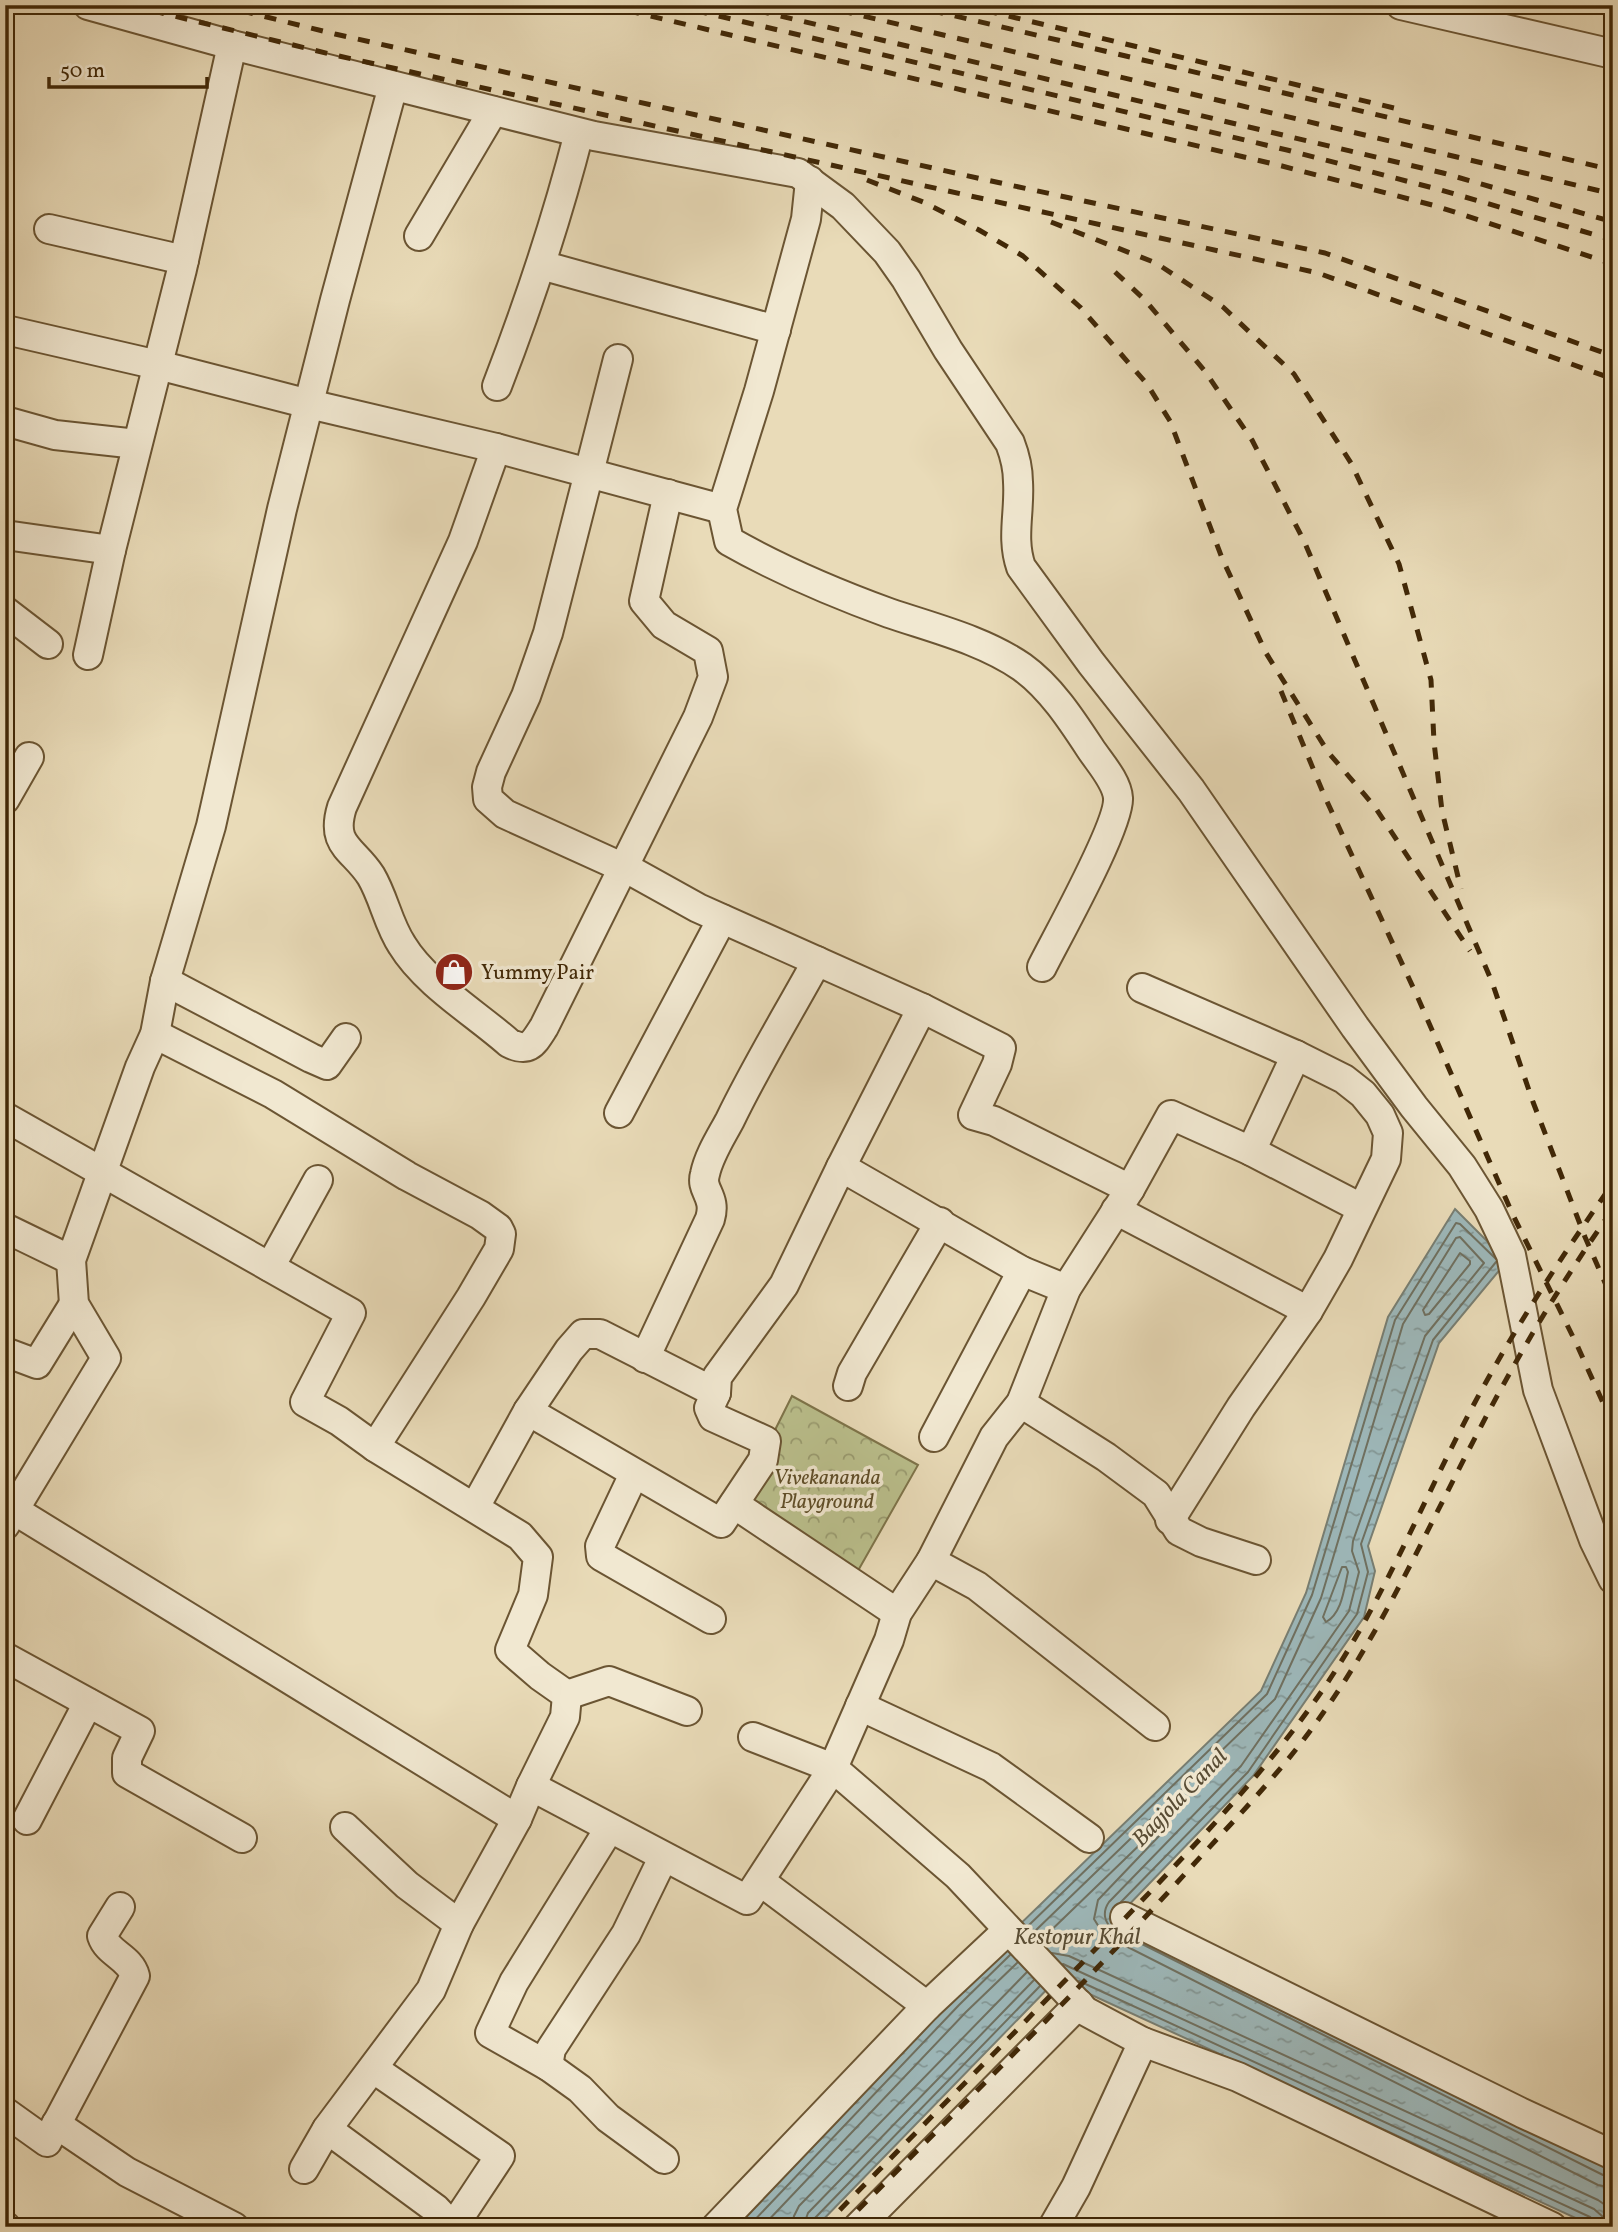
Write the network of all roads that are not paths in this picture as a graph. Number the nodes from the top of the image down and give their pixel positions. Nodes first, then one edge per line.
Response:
1 (88, 5) edge
2 (1401, 5) edge
3 (232, 45) junction
4 (1613, 54) edge
5 (393, 86) junction
6 (493, 111) junction
7 (579, 133) junction
8 (810, 181) junction
9 (50, 229) dead end
10 (419, 236) dead end
11 (184, 260) junction
12 (541, 265) junction
13 (6, 330) edge
14 (776, 330) junction
15 (618, 359) dead end
16 (158, 365) junction
17 (497, 386) dead end
18 (309, 404) junction
19 (5, 421) edge
20 (137, 444) junction
21 (496, 448) junction
22 (589, 473) junction
23 (668, 494) junction
24 (722, 509) junction
25 (5, 535) edge
26 (111, 550) junction
27 (5, 611) edge
28 (48, 644) dead end
29 (88, 656) dead end
30 (19, 763) edge
31 (5, 799) edge
32 (625, 868) junction
33 (722, 919) junction
34 (817, 961) junction
35 (1042, 968) dead end
36 (165, 981) junction
37 (1142, 988) dead end
38 (922, 1008) junction
39 (155, 1034) junction
40 (346, 1038) dead end
41 (1296, 1055) junction
42 (619, 1112) dead end
43 (5, 1117) edge
44 (1251, 1152) junction
45 (841, 1167) junction
46 (101, 1173) junction
47 (318, 1180) dead end
48 (1123, 1199) junction
49 (1361, 1208) junction
50 (940, 1222) junction
51 (5, 1228) edge
52 (71, 1260) junction
53 (270, 1267) junction
54 (1022, 1271) junction
55 (1066, 1289) junction
56 (74, 1304) junction
57 (1308, 1311) junction
58 (5, 1352) edge
59 (645, 1358) junction
60 (848, 1386) dead end
61 (716, 1393) junction
62 (1021, 1403) junction
63 (528, 1411) junction
64 (933, 1437) dead end
65 (375, 1447) junction
66 (635, 1474) junction
67 (734, 1504) junction
68 (475, 1507) junction
69 (8, 1518) edge
70 (1170, 1520) junction
71 (1256, 1560) dead end
72 (931, 1561) junction
73 (1613, 1579) edge
74 (897, 1613) junction
75 (711, 1619) dead end
76 (5, 1657) edge
77 (567, 1695) junction
78 (88, 1703) junction
79 (860, 1706) junction
80 (687, 1711) dead end
81 (1155, 1726) dead end
82 (753, 1737) dead end
83 (833, 1768) junction
84 (531, 1786) junction
85 (517, 1819) junction
86 (27, 1820) dead end
87 (345, 1827) dead end
88 (609, 1829) junction
89 (242, 1838) dead end
90 (1089, 1838) dead end
91 (663, 1858) junction
92 (760, 1881) junction
93 (120, 1907) dead end
94 (1125, 1917) dead end
95 (459, 1924) junction
96 (1008, 1930) junction
97 (1076, 2002) junction
98 (927, 2006) junction
99 (1143, 2042) junction
100 (548, 2066) junction
101 (374, 2069) junction
102 (5, 2112) edge
103 (56, 2124) junction
104 (327, 2129) junction
105 (1613, 2155) edge
106 (664, 2159) dead end
107 (304, 2169) dead end
108 (1549, 2226) edge
109 (234, 2227) edge
110 (716, 2227) edge
111 (858, 2227) edge
112 (1053, 2227) edge

1 - 3 street
2 - 4 street
3 - 5 street
3 - 11 street
5 - 6 street
5 - 18 street
6 - 7 street
6 - 10 street
7 - 8 street
7 - 12 street
8 - 14 street
8 - 73 street
9 - 11 street
11 - 16 street
12 - 14 street
12 - 17 street
13 - 16 street
14 - 24 street
15 - 22 street
16 - 18 street
16 - 20 street
18 - 21 street
18 - 36 street
19 - 20 street
20 - 26 street
21 - 22 street
21 - 32 street
22 - 23 street
22 - 32 street
23 - 24 street
23 - 32 street
24 - 35 street
25 - 26 street
26 - 29 street
27 - 28 street
30 - 31 street
32 - 33 street
33 - 34 street
33 - 42 street
34 - 38 street
34 - 59 street
36 - 39 street
36 - 40 street
37 - 41 street
38 - 45 street
38 - 48 street
39 - 46 street
39 - 65 street
41 - 44 street
41 - 49 street
43 - 46 street
44 - 48 street
44 - 49 street
45 - 50 street
45 - 61 street
46 - 52 street
46 - 53 street
47 - 53 street
48 - 55 street
48 - 57 street
49 - 57 street
50 - 54 street
50 - 60 street
51 - 52 street
52 - 56 street
53 - 65 street
54 - 55 street
54 - 64 street
55 - 62 street
56 - 58 street
56 - 69 street
57 - 70 street
59 - 61 street
59 - 63 street
61 - 67 street
62 - 70 street
62 - 72 street
63 - 66 street
63 - 68 street
65 - 68 street
66 - 67 street
66 - 75 street
67 - 74 street
68 - 77 street
69 - 85 street
70 - 71 street
72 - 74 street
72 - 81 street
74 - 79 street
76 - 78 street
77 - 80 street
77 - 84 street
78 - 86 street
78 - 89 street
79 - 83 street
79 - 90 street
82 - 83 street
83 - 92 street
83 - 96 street
84 - 85 street
84 - 88 street
85 - 95 street
87 - 95 street
88 - 91 street
88 - 100 street
91 - 92 street
91 - 100 street
92 - 98 street
93 - 103 street
94 - 105 street
95 - 101 street
96 - 97 street
96 - 98 street
97 - 99 street
97 - 111 street
98 - 110 street
99 - 108 street
99 - 112 street
100 - 106 street
101 - 104 street
101 - 104 street
102 - 103 street
103 - 109 street
104 - 107 street

